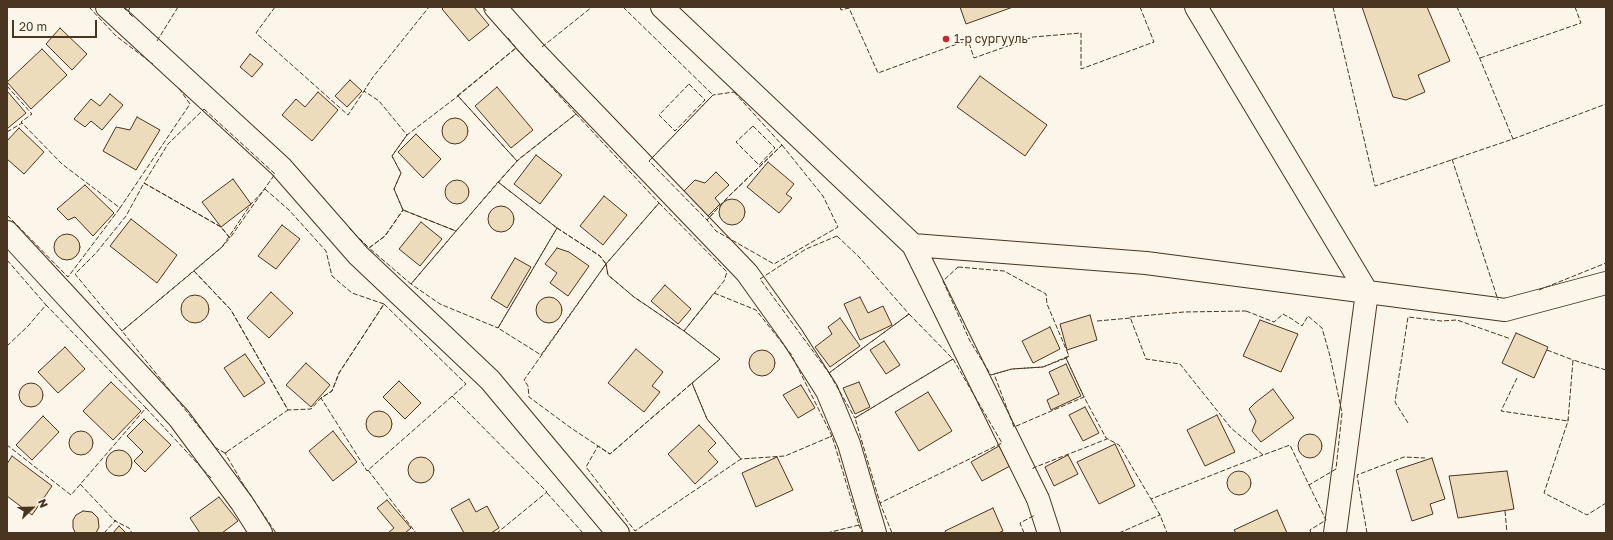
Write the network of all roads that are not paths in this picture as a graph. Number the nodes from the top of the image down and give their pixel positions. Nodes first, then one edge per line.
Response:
1 (107, 7) edge
2 (495, 7) edge
3 (662, 7) edge
4 (1196, 7) edge
5 (7, 232) edge
6 (913, 245) junction
7 (1606, 283) edge
8 (1366, 292) junction
9 (261, 533) edge
10 (618, 533) edge
11 (875, 533) edge
12 (1048, 533) edge
13 (1335, 533) edge

1 - 10 street
2 - 11 street
3 - 6 street
4 - 8 street
5 - 9 street
6 - 8 street
6 - 12 street
7 - 8 street
8 - 13 street

